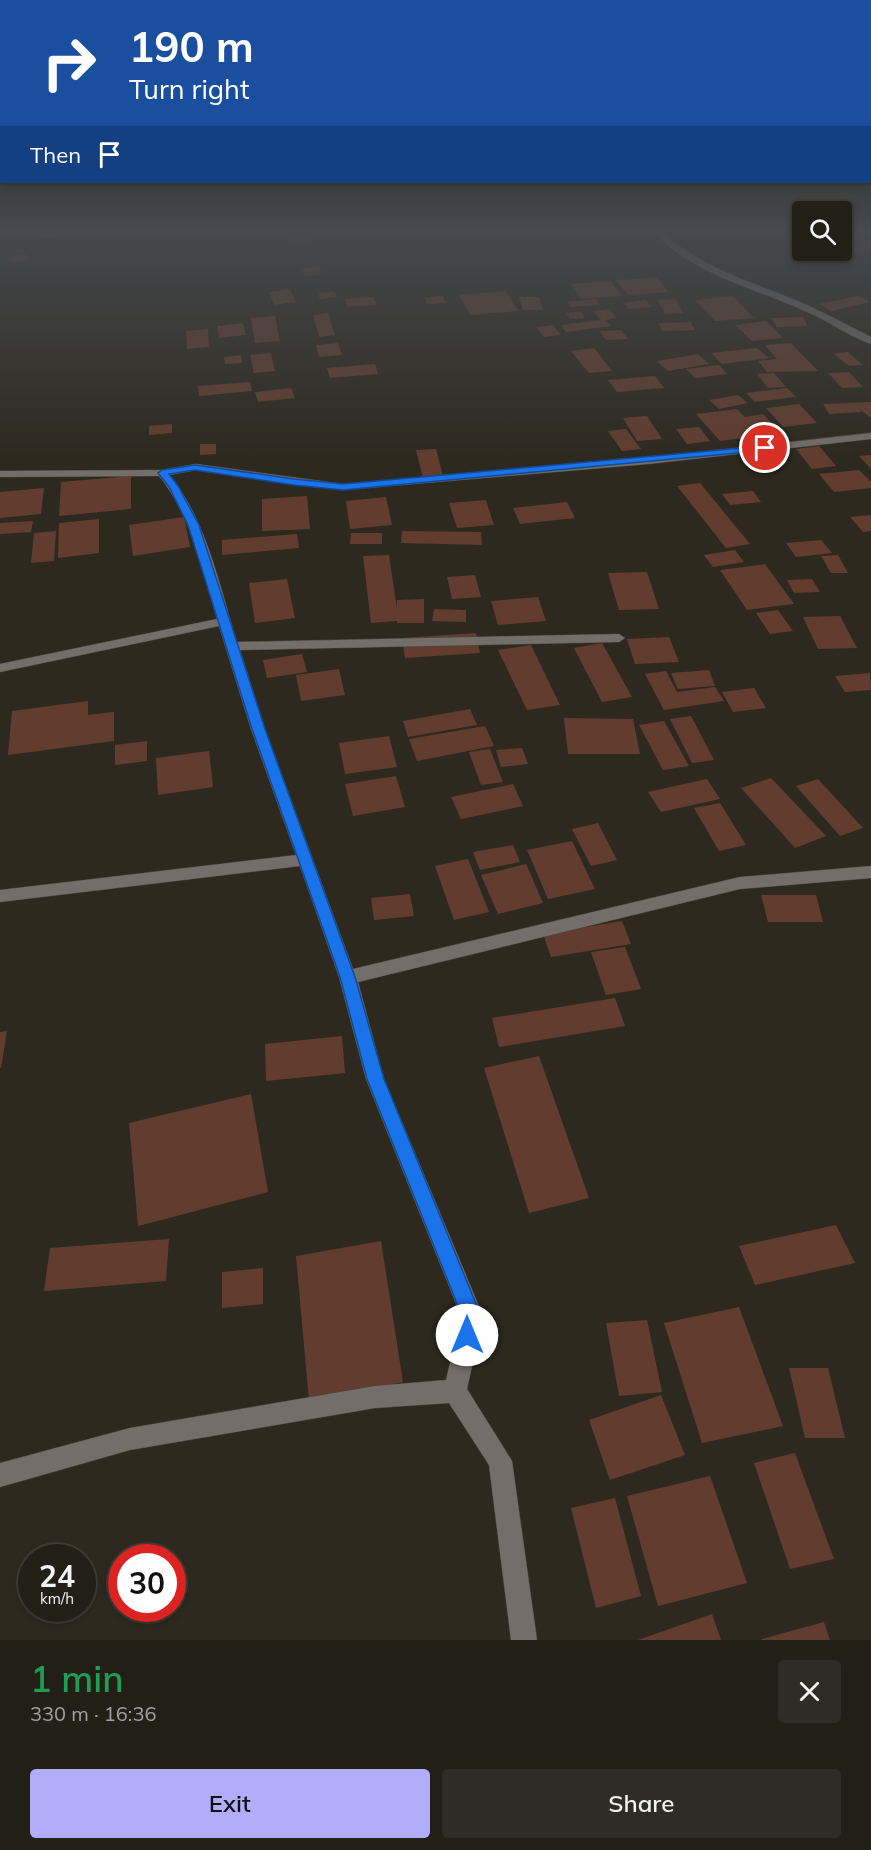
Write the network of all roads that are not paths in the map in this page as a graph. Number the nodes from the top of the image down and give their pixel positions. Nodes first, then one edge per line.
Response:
1 (803, 307) edge
2 (871, 341) edge
3 (871, 436) edge
4 (162, 473) junction
5 (0, 474) edge
6 (224, 621) junction
7 (619, 638) dead end
8 (232, 646) junction
9 (0, 668) edge
10 (304, 860) junction
11 (871, 872) edge
12 (0, 896) edge
13 (348, 977) junction
14 (455, 1390) junction
15 (0, 1475) edge
16 (524, 1640) edge

1 - 2 street
3 - 4 street
4 - 5 street
4 - 6 street
6 - 8 street
6 - 9 street
7 - 8 street
8 - 10 street
10 - 12 street
10 - 13 street
11 - 13 street
13 - 14 street
14 - 15 street
14 - 16 street

